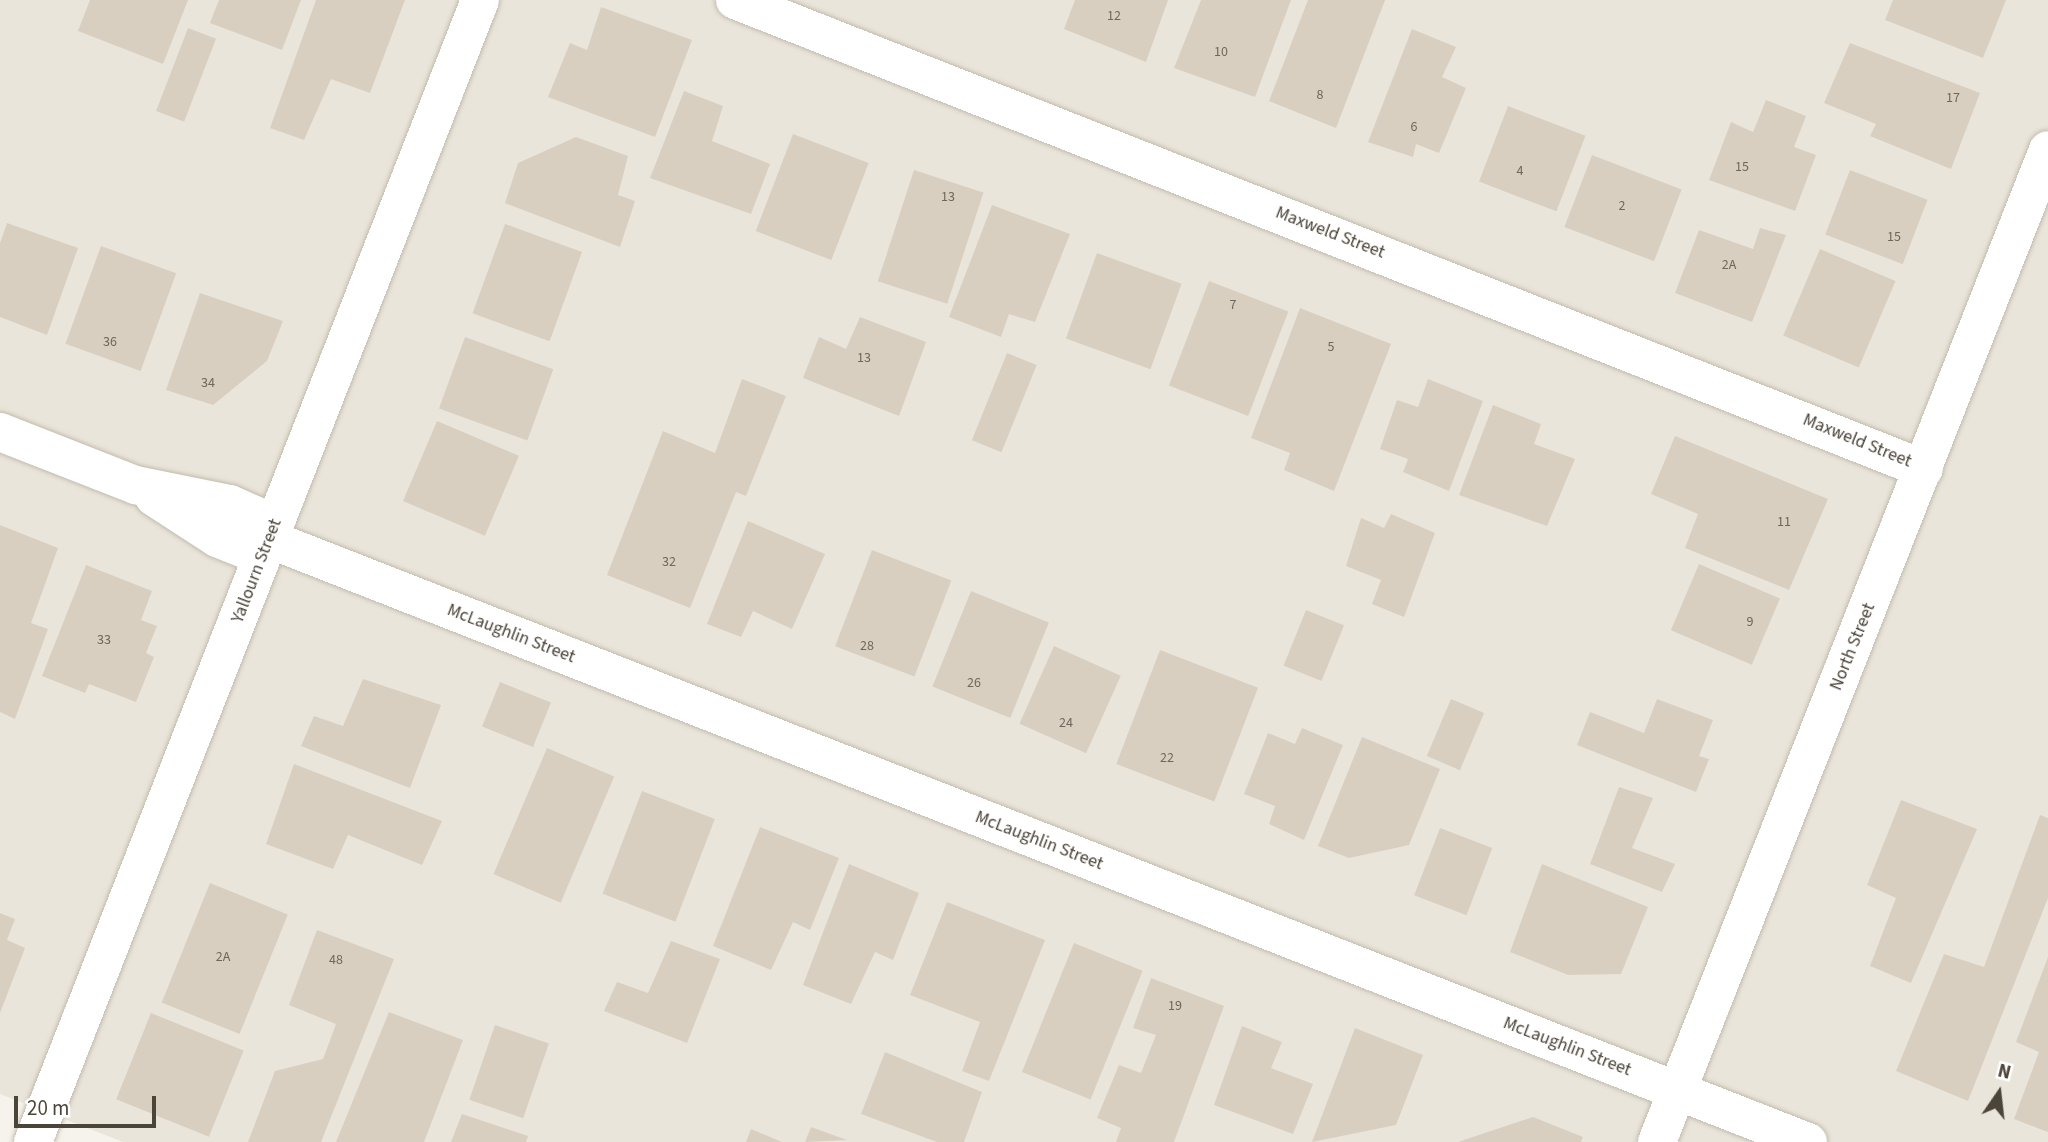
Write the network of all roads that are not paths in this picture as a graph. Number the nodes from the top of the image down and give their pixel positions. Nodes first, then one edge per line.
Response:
1 (480, 0) edge
2 (735, 0) edge
3 (2048, 150) edge
4 (0, 432) edge
5 (1924, 469) junction
6 (269, 540) junction
7 (1677, 1090) junction
8 (0, 1136) edge
9 (18, 1142) edge
10 (33, 1142) edge
11 (1657, 1142) edge
12 (1808, 1142) edge

1 - 6 street, Yallourn Street
2 - 5 street, Maxweld Street
3 - 5 street, North Street
4 - 6 street, McLaughlin Street
5 - 7 street, North Street
6 - 7 street, McLaughlin Street
6 - 10 street, Yallourn Street
7 - 11 street, North Street
7 - 12 street, McLaughlin Street
8 - 9 street

